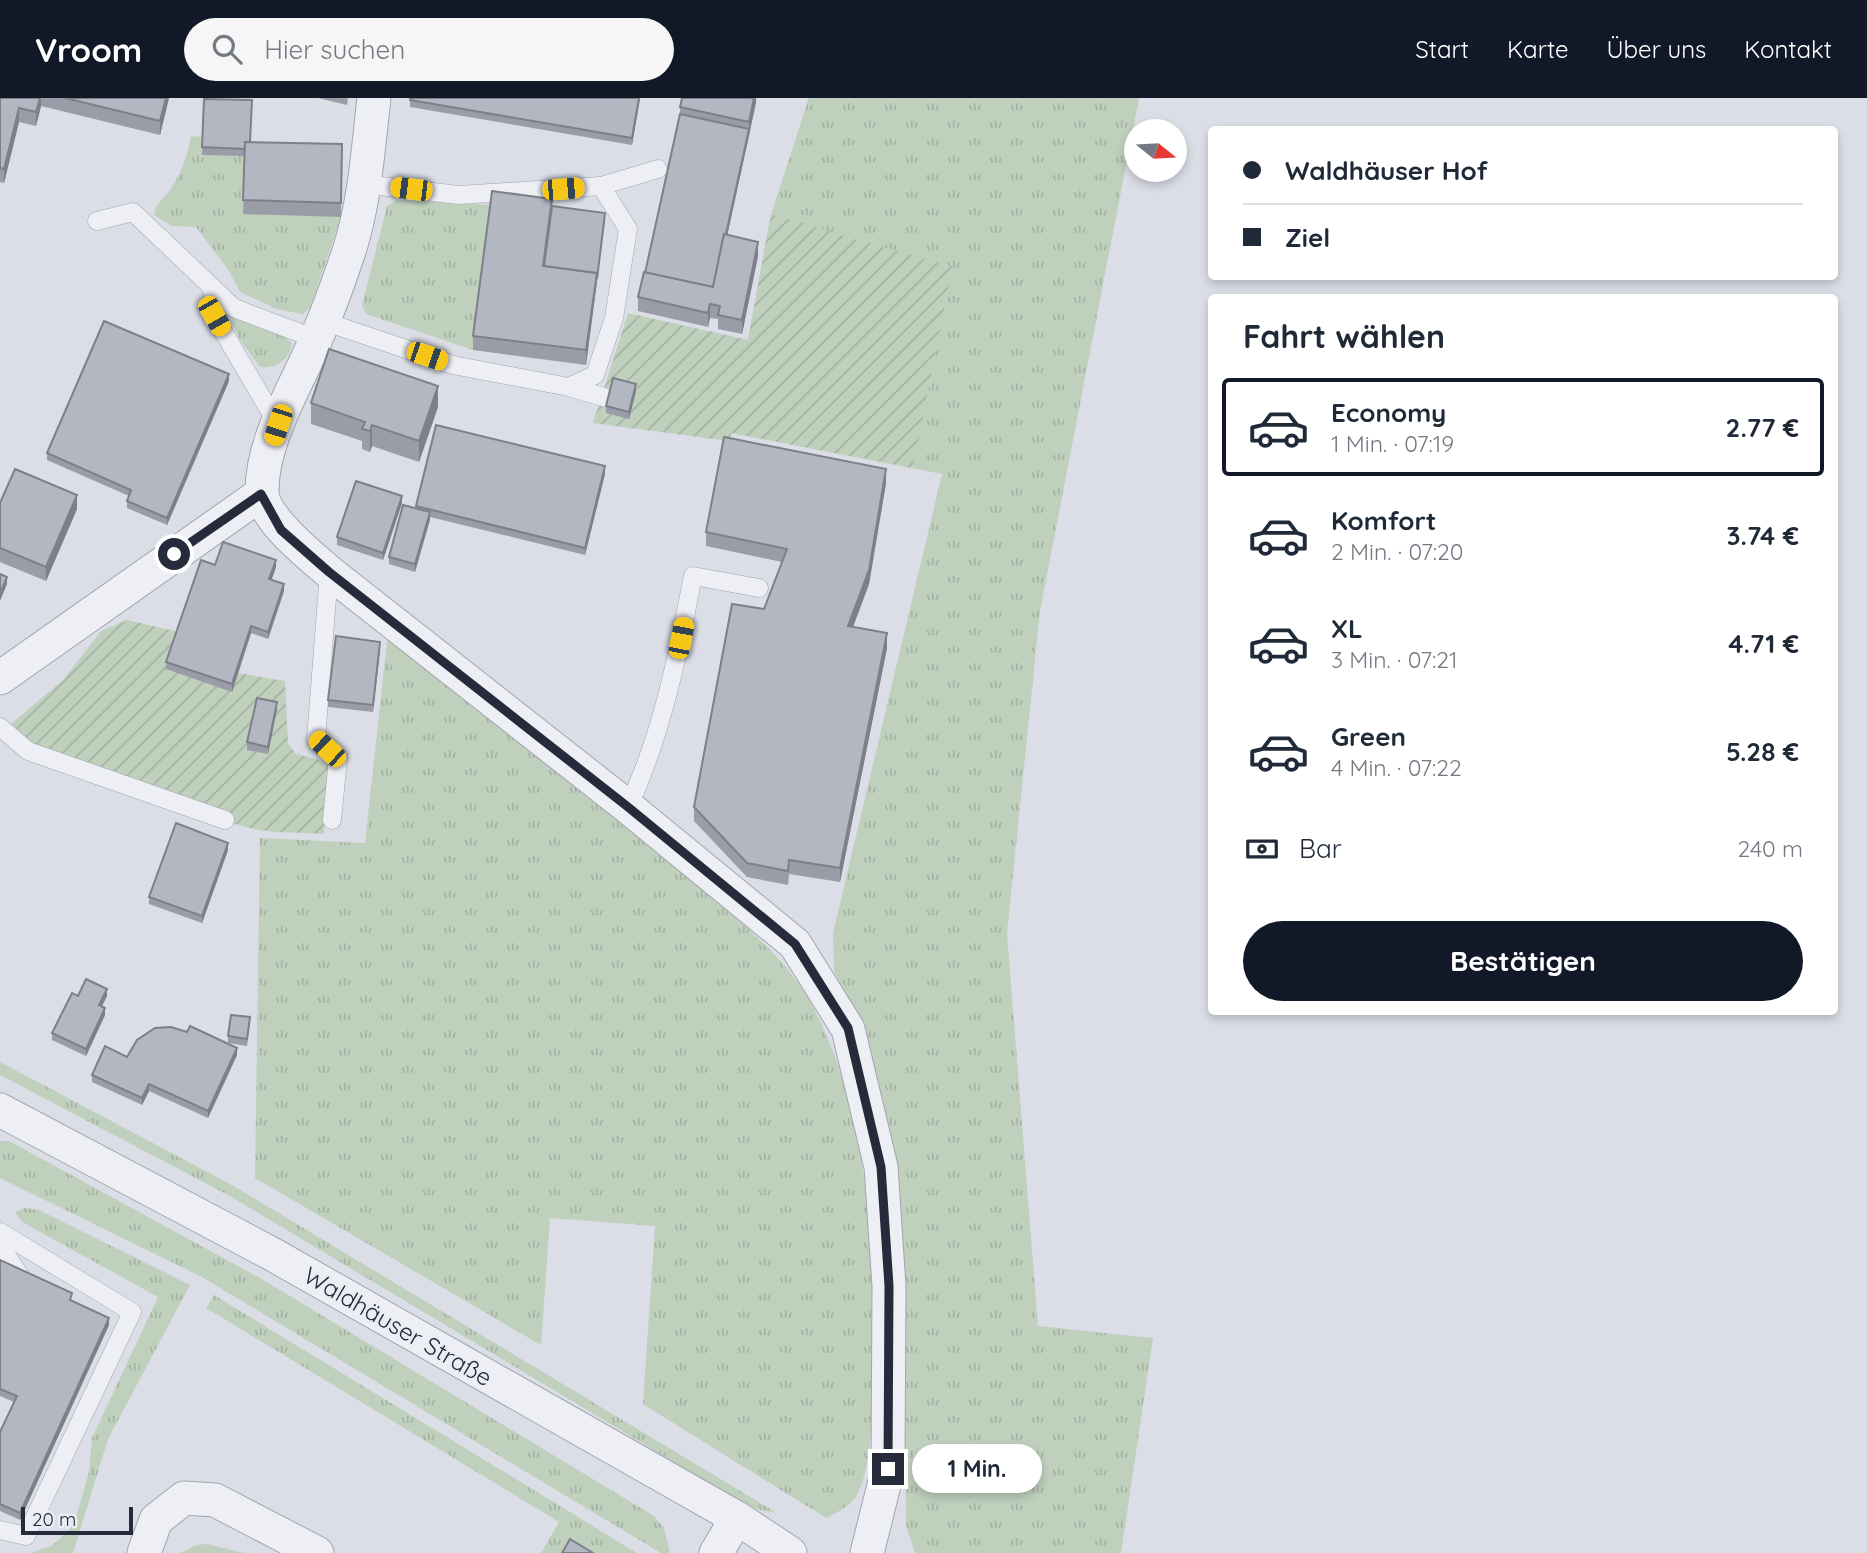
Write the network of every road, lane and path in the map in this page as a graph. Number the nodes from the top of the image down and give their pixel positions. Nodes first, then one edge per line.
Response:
1 (374, 98) edge
2 (658, 169) dead end
3 (363, 184) junction
4 (601, 186) junction
5 (96, 221) dead end
6 (212, 287) junction
7 (319, 330) junction
8 (569, 387) junction
9 (610, 399) edge
10 (278, 425) junction
11 (261, 494) junction
12 (329, 572) junction
13 (759, 588) dead end
14 (0, 678) edge
15 (0, 727) edge
16 (628, 807) junction
17 (225, 820) dead end
18 (332, 820) dead end
19 (0, 1110) edge
20 (0, 1232) edge
21 (0, 1245) edge
22 (20, 1276) edge
23 (737, 1518) junction
24 (0, 1530) edge
25 (144, 1553) edge
26 (317, 1553) edge
27 (716, 1553) edge
28 (790, 1553) edge
29 (867, 1553) edge

1 - 3 street
2 - 4 lane
3 - 4 lane
3 - 7 street
4 - 8 lane
5 - 6 lane
6 - 7 lane
6 - 10 lane
7 - 8 lane
7 - 10 street
8 - 9 lane
10 - 11 street
11 - 12 street
11 - 14 street
12 - 16 street
12 - 18 lane
13 - 16 lane
15 - 17 lane
16 - 29 street
19 - 23 street, Waldhäuser Straße
20 - 24 lane
21 - 22 lane
23 - 27 street
23 - 28 street, Waldhäuser Straße
25 - 26 street

